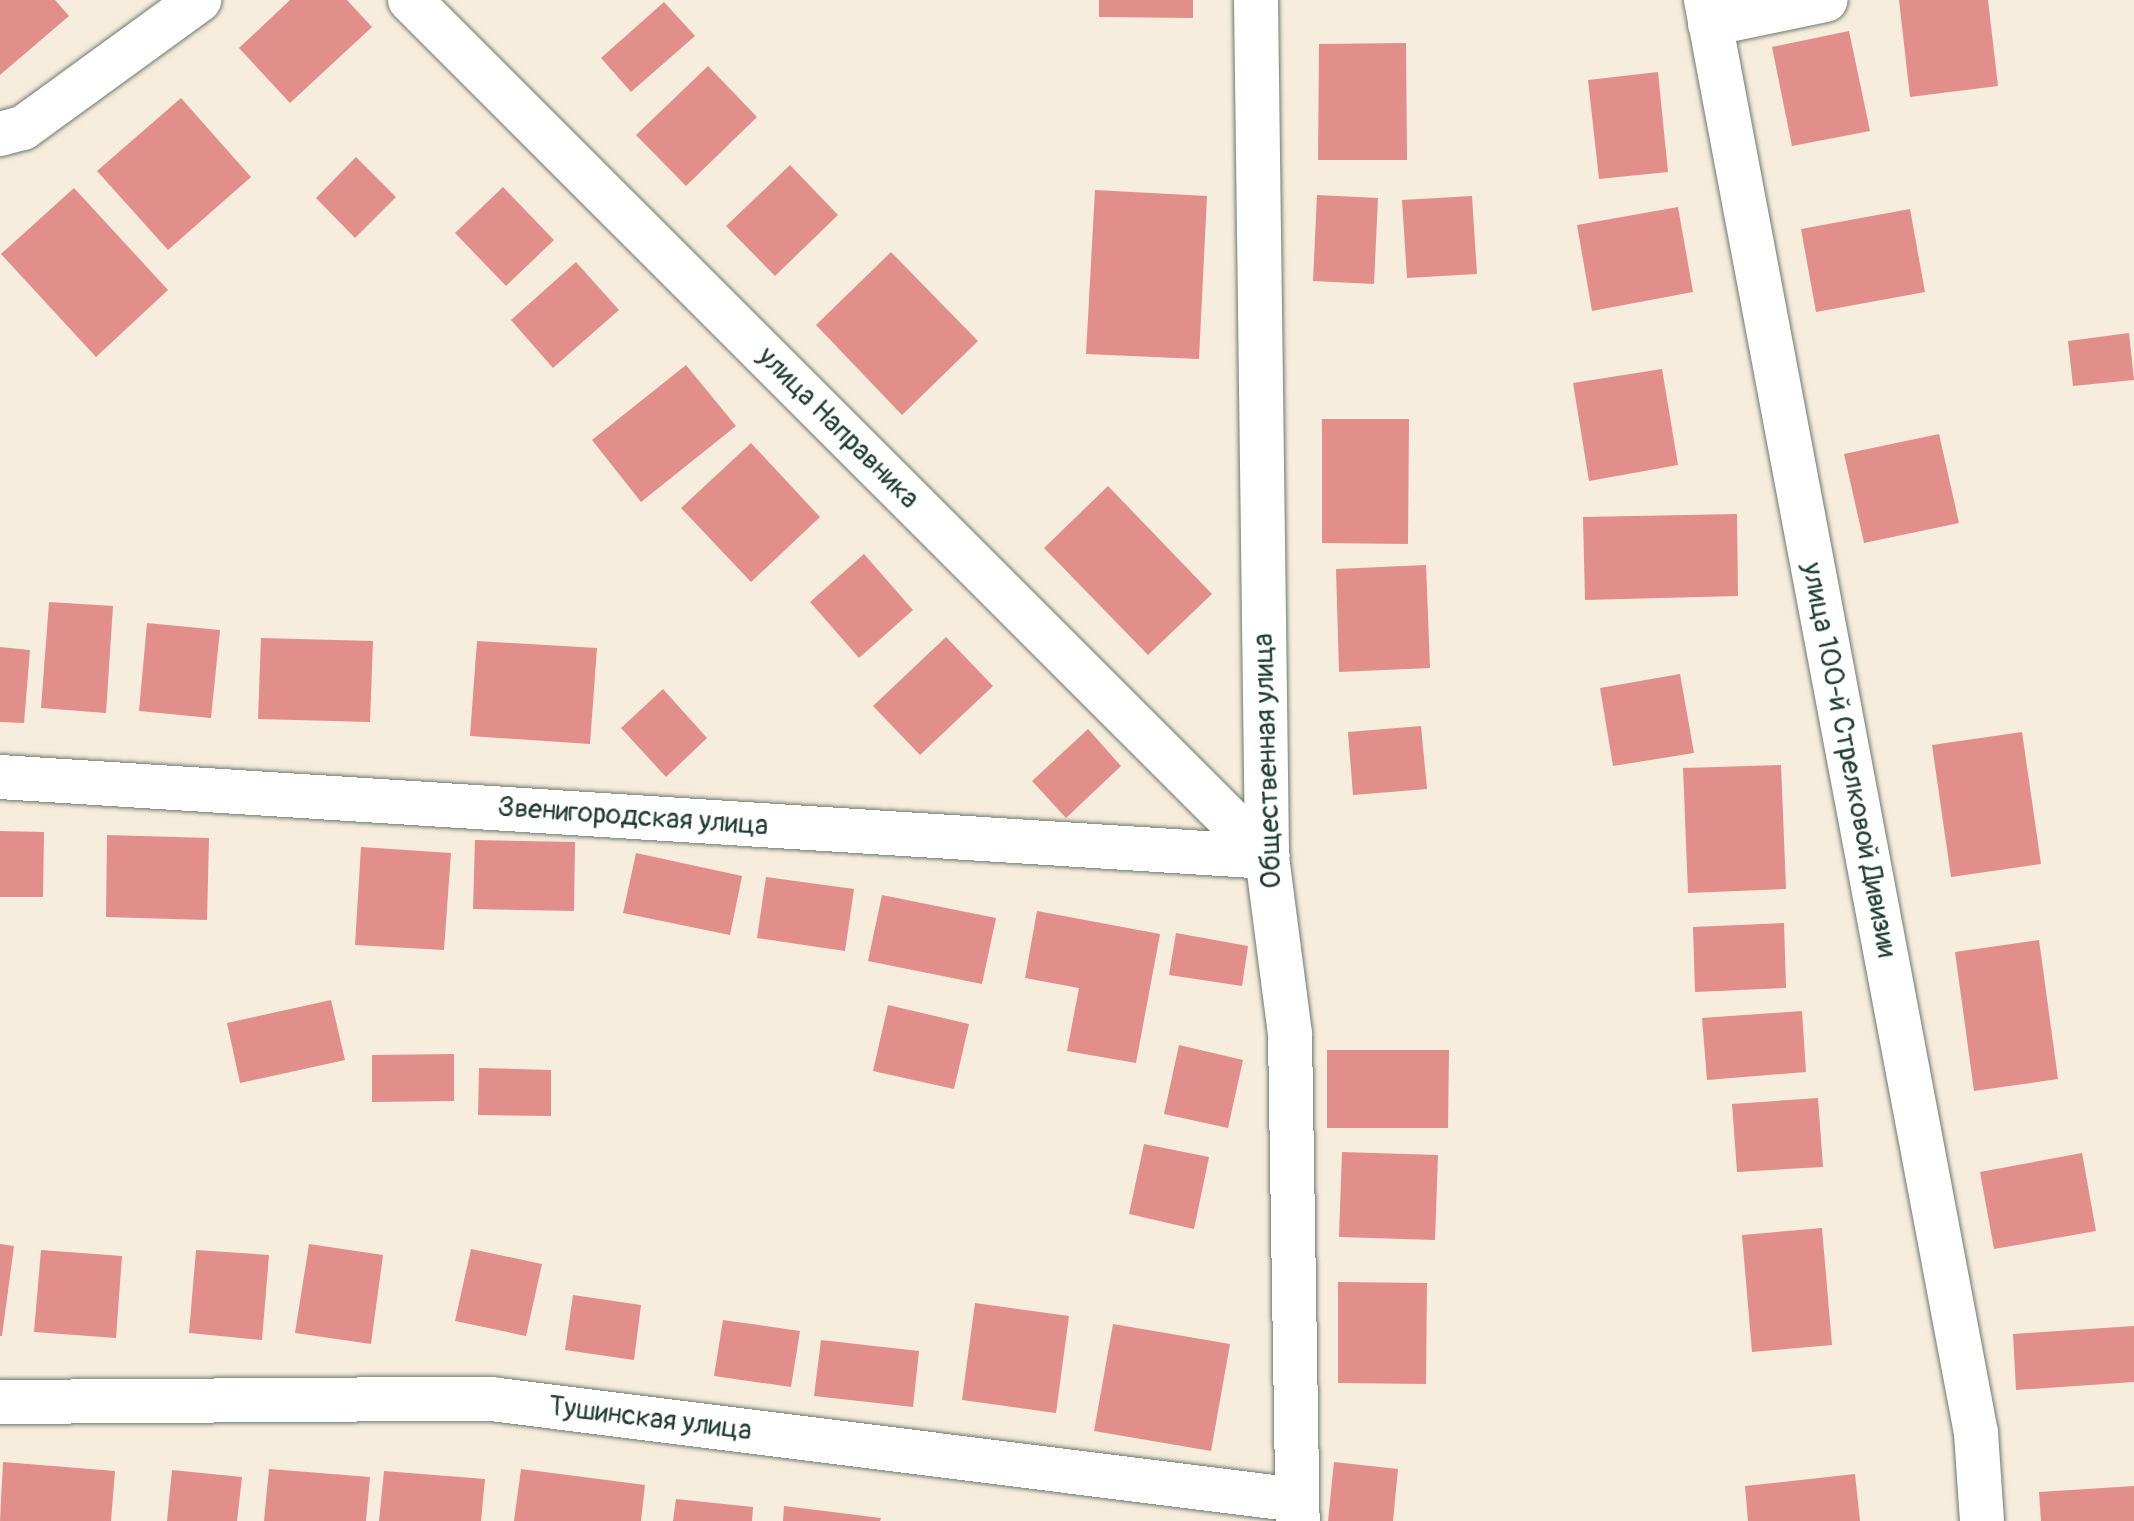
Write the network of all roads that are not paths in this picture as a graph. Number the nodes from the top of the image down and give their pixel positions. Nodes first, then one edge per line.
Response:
1 (199, 0) edge
2 (410, 0) edge
3 (1256, 0) edge
4 (1826, 0) edge
5 (1708, 12) edge
6 (0, 134) edge
7 (0, 777) edge
8 (1267, 857) junction
9 (0, 1402) edge
10 (1297, 1510) edge
11 (1982, 1521) edge

1 - 6 street
2 - 8 street, улица Направника
3 - 8 street, Общественная улица
4 - 5 street
5 - 11 street, улица 100-й Стрелковой Дивизии
7 - 8 street, Звенигородская улица
8 - 10 street, Общественная улица
9 - 10 street, Тушинская улица

